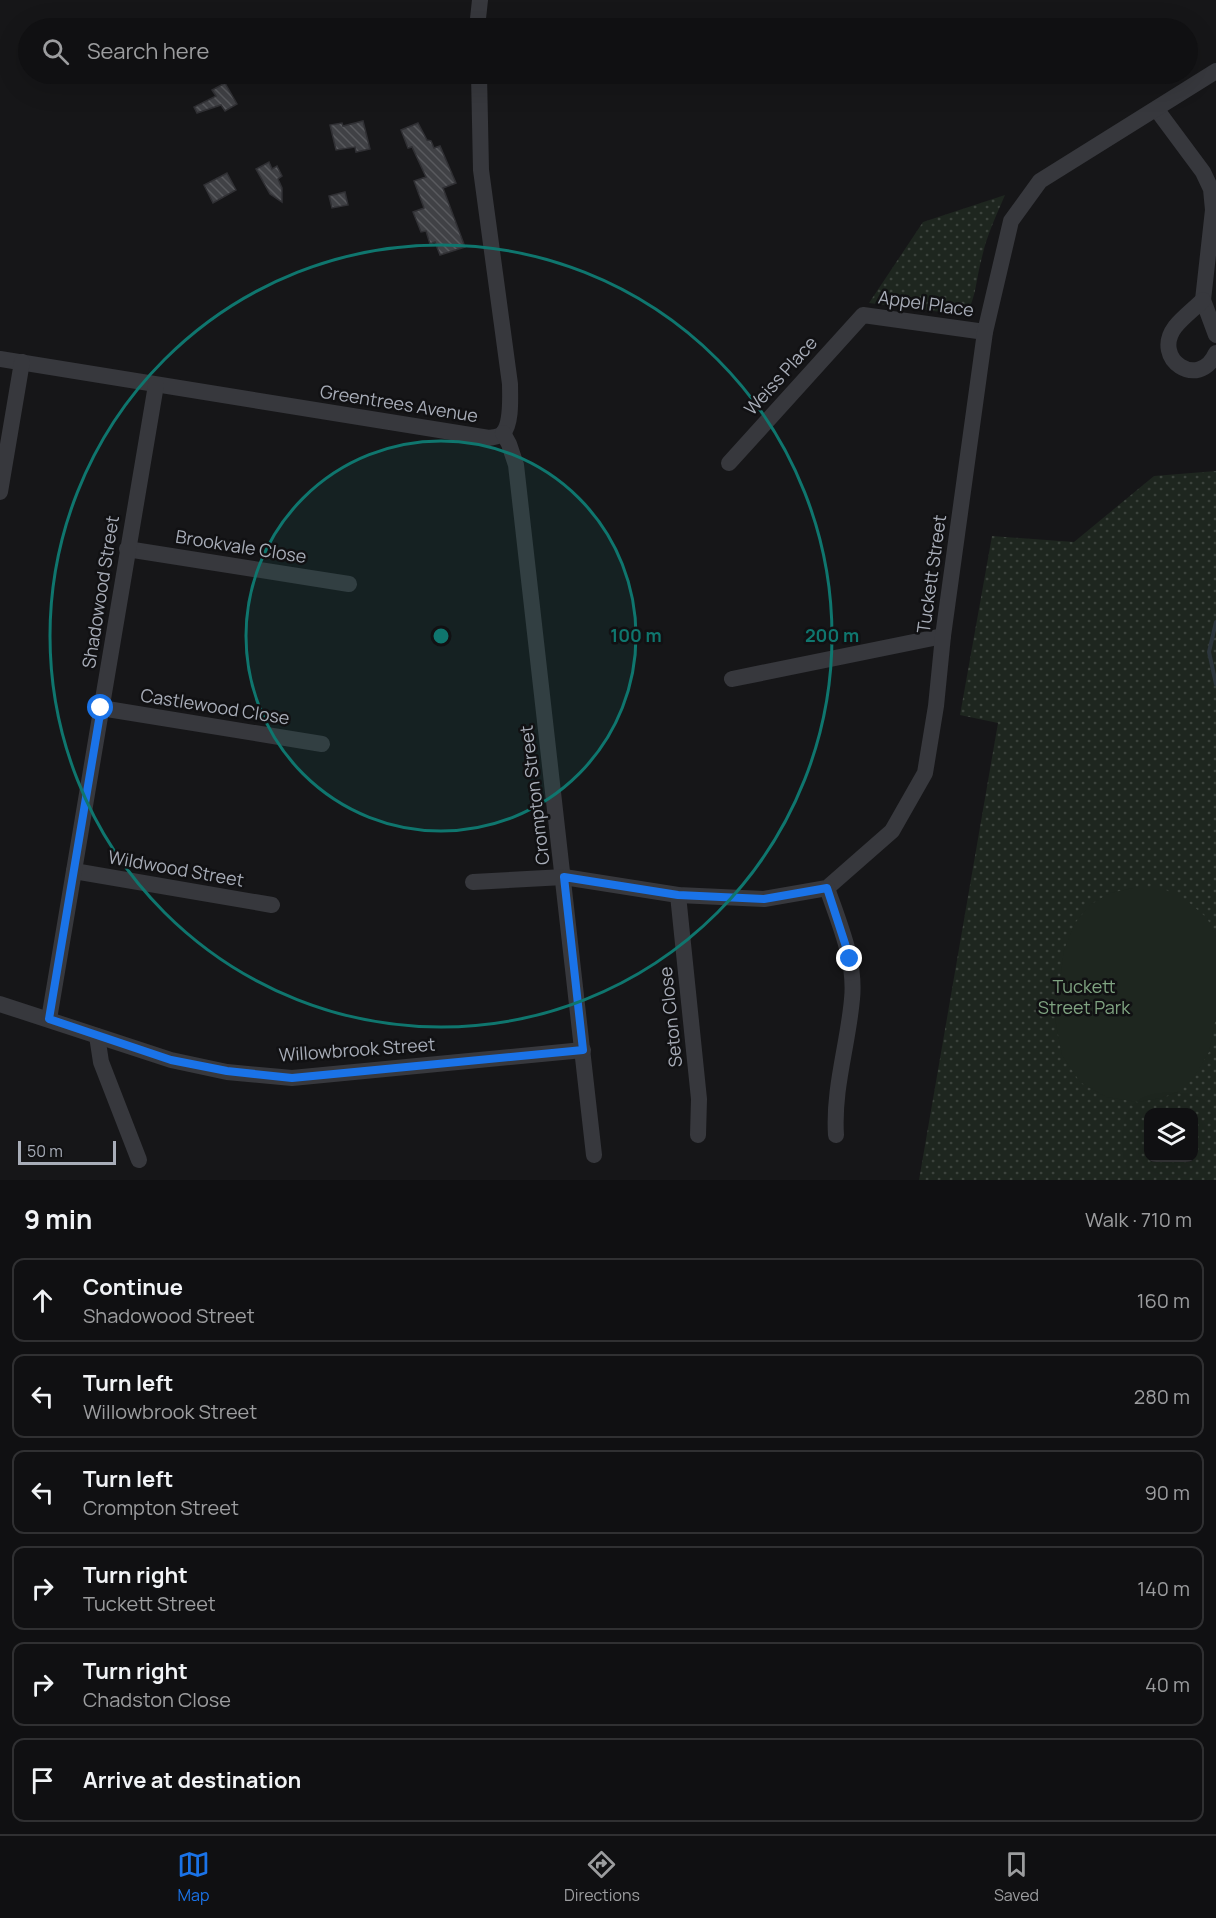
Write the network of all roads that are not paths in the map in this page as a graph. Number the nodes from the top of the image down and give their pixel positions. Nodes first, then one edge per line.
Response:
1 (480, 0) edge
2 (478, 18) edge
3 (1216, 71) edge
4 (1198, 83) edge
5 (478, 84) edge
6 (1196, 84) edge
7 (1157, 110) junction
8 (1203, 300) junction
9 (862, 315) joint
10 (985, 332) junction
11 (1216, 335) edge
12 (1216, 353) edge
13 (0, 359) edge
14 (22, 362) junction
15 (156, 385) junction
16 (503, 433) junction
17 (729, 463) dead end
18 (0, 492) edge
19 (127, 549) junction
20 (349, 584) dead end
21 (943, 636) junction
22 (732, 679) dead end
23 (101, 708) junction
24 (322, 744) dead end
25 (74, 871) junction
26 (564, 877) junction
27 (473, 882) dead end
28 (827, 888) junction
29 (678, 895) junction
30 (272, 905) dead end
31 (0, 1004) edge
32 (49, 1019) junction
33 (96, 1036) junction
34 (583, 1050) junction
35 (698, 1135) dead end
36 (836, 1135) dead end
37 (594, 1155) dead end
38 (139, 1160) dead end

1 - 2 street
3 - 4 street, Tuckett Street
5 - 16 street
6 - 7 street, Tuckett Street
7 - 8 street
7 - 10 street, Tuckett Street
8 - 11 street
8 - 12 street
9 - 10 street, Appel Place
9 - 17 street, Weiss Place
10 - 21 street, Tuckett Street
13 - 14 street, Greentrees Avenue
14 - 15 street, Greentrees Avenue
14 - 18 street
15 - 16 street, Greentrees Avenue
15 - 19 street, Shadowood Street
16 - 26 street, Crompton Street
19 - 20 street, Brookvale Close
19 - 23 street, Shadowood Street
21 - 22 street
21 - 28 street, Tuckett Street
23 - 24 street, Castlewood Close
23 - 25 street, Shadowood Street
25 - 30 street, Wildwood Street
25 - 32 street, Shadowood Street
26 - 27 street
26 - 29 street
26 - 34 street, Crompton Street
28 - 29 street
28 - 36 street
29 - 35 street, Seton Close
31 - 32 street, Willowbrook Street
32 - 33 street, Willowbrook Street
33 - 34 street, Willowbrook Street
33 - 38 street
34 - 37 street, Crompton Street

